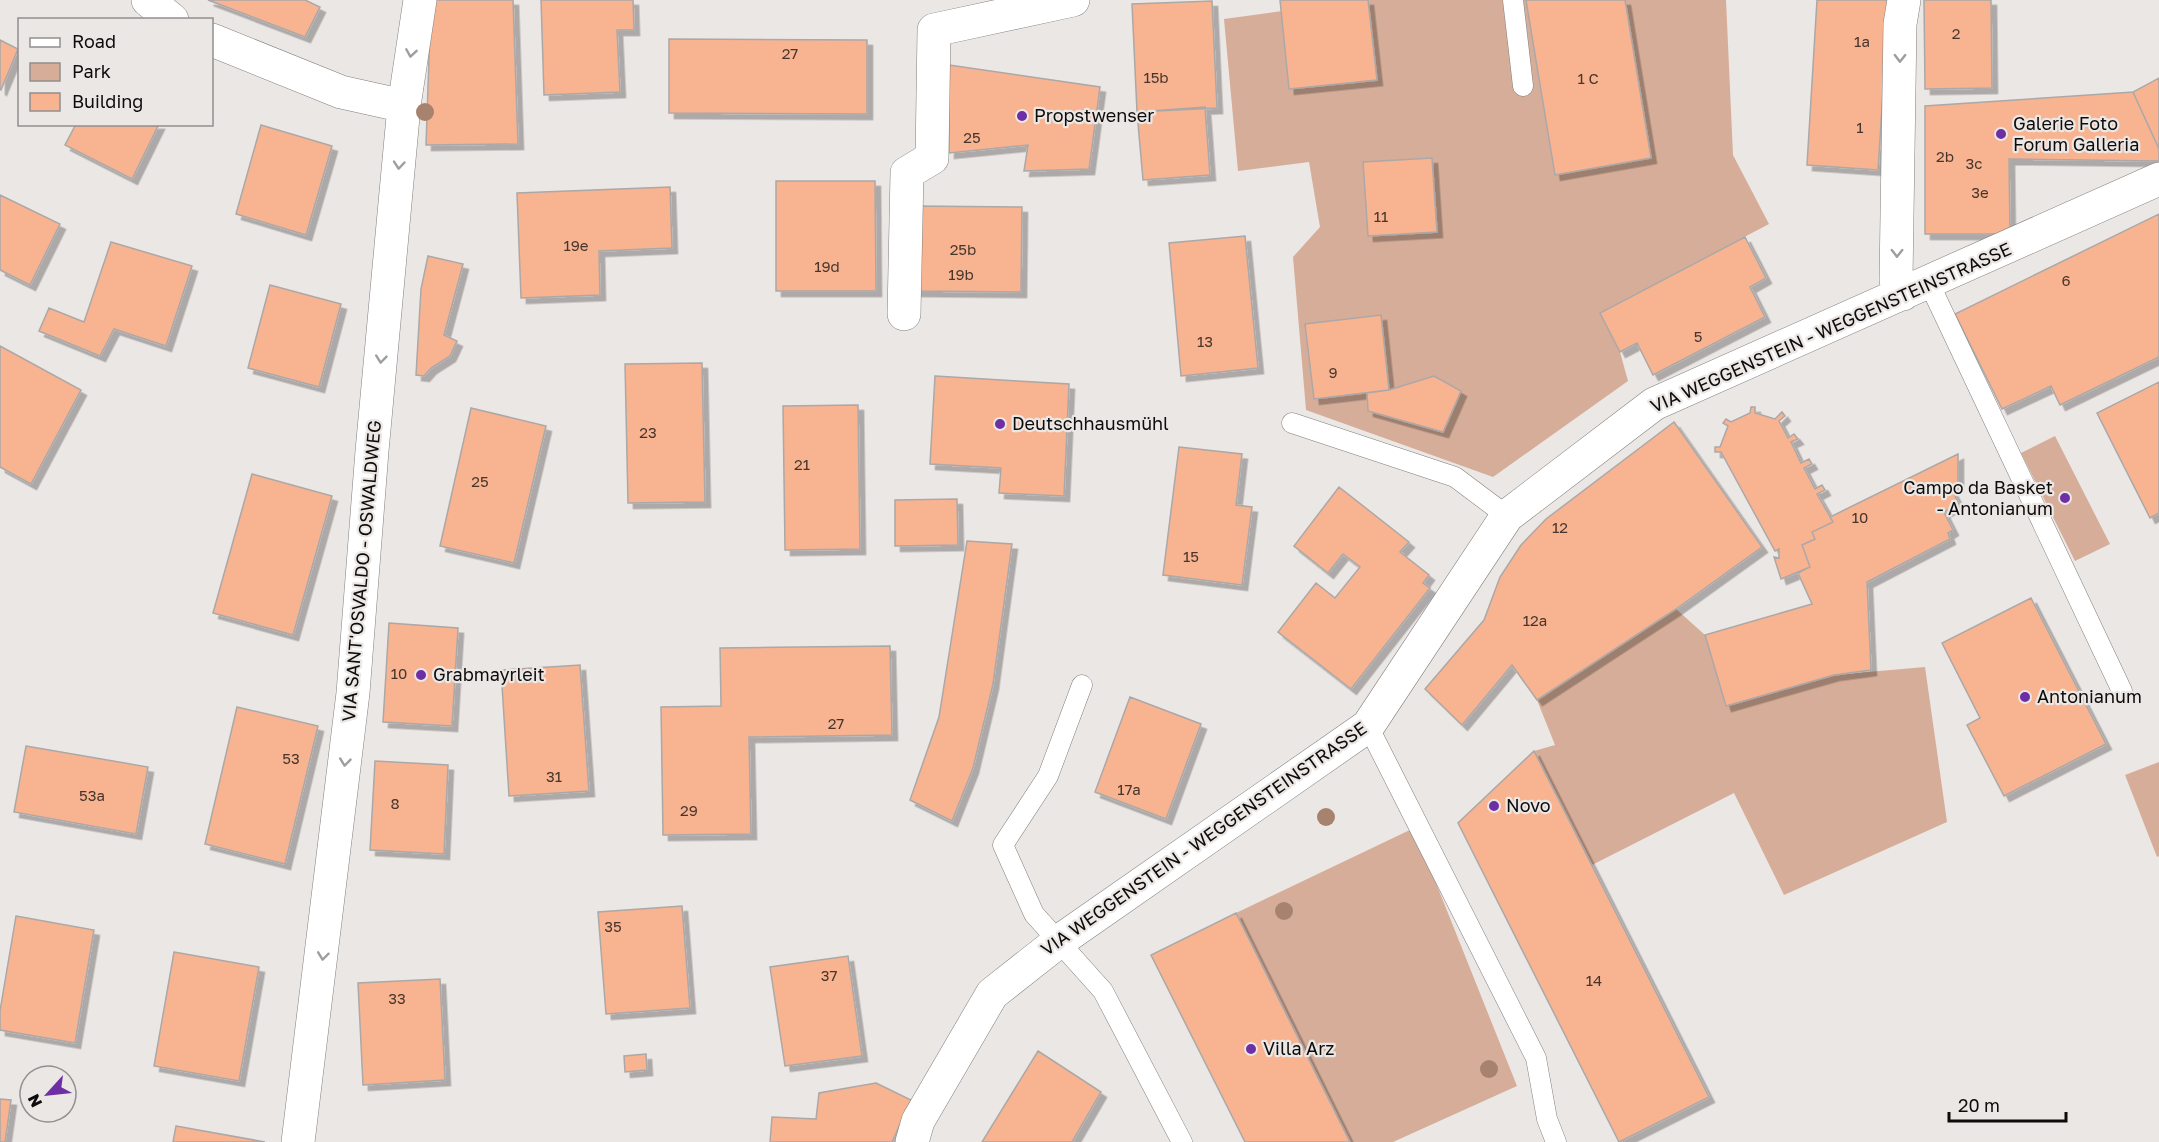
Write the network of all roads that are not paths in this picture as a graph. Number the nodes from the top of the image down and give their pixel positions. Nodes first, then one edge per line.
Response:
1 (148, 0) edge
2 (420, 0) edge
3 (1073, 0) edge
4 (1513, 0) edge
5 (1904, 0) edge
6 (170, 18) edge
7 (213, 40) edge
8 (1523, 86) dead end
9 (404, 106) junction
10 (2159, 179) edge
11 (1916, 288) junction
12 (904, 314) dead end
13 (1292, 423) dead end
14 (1507, 516) junction
15 (1083, 685) dead end
16 (2122, 691) dead end
17 (1368, 726) junction
18 (1058, 942) junction
19 (298, 1142) edge
20 (912, 1142) edge
21 (1182, 1142) edge
22 (1556, 1142) edge

1 - 6 street
2 -> 9 street, VIA SANT'OSVALDO - OSWALDWEG
3 - 12 street
4 - 8 lane
5 -> 11 street
7 - 9 street
9 -> 19 street, VIA SANT'OSVALDO - OSWALDWEG
10 - 11 street, VIA WEGGENSTEIN - WEGGENSTEINSTRASSE
11 - 14 street, VIA WEGGENSTEIN - WEGGENSTEINSTRASSE
11 - 16 lane
13 - 14 lane
14 - 17 street, VIA WEGGENSTEIN - WEGGENSTEINSTRASSE
15 - 18 lane
17 - 18 street, VIA WEGGENSTEIN - WEGGENSTEINSTRASSE
17 - 22 lane
18 - 20 street, VIA WEGGENSTEIN - WEGGENSTEINSTRASSE
18 - 21 lane

